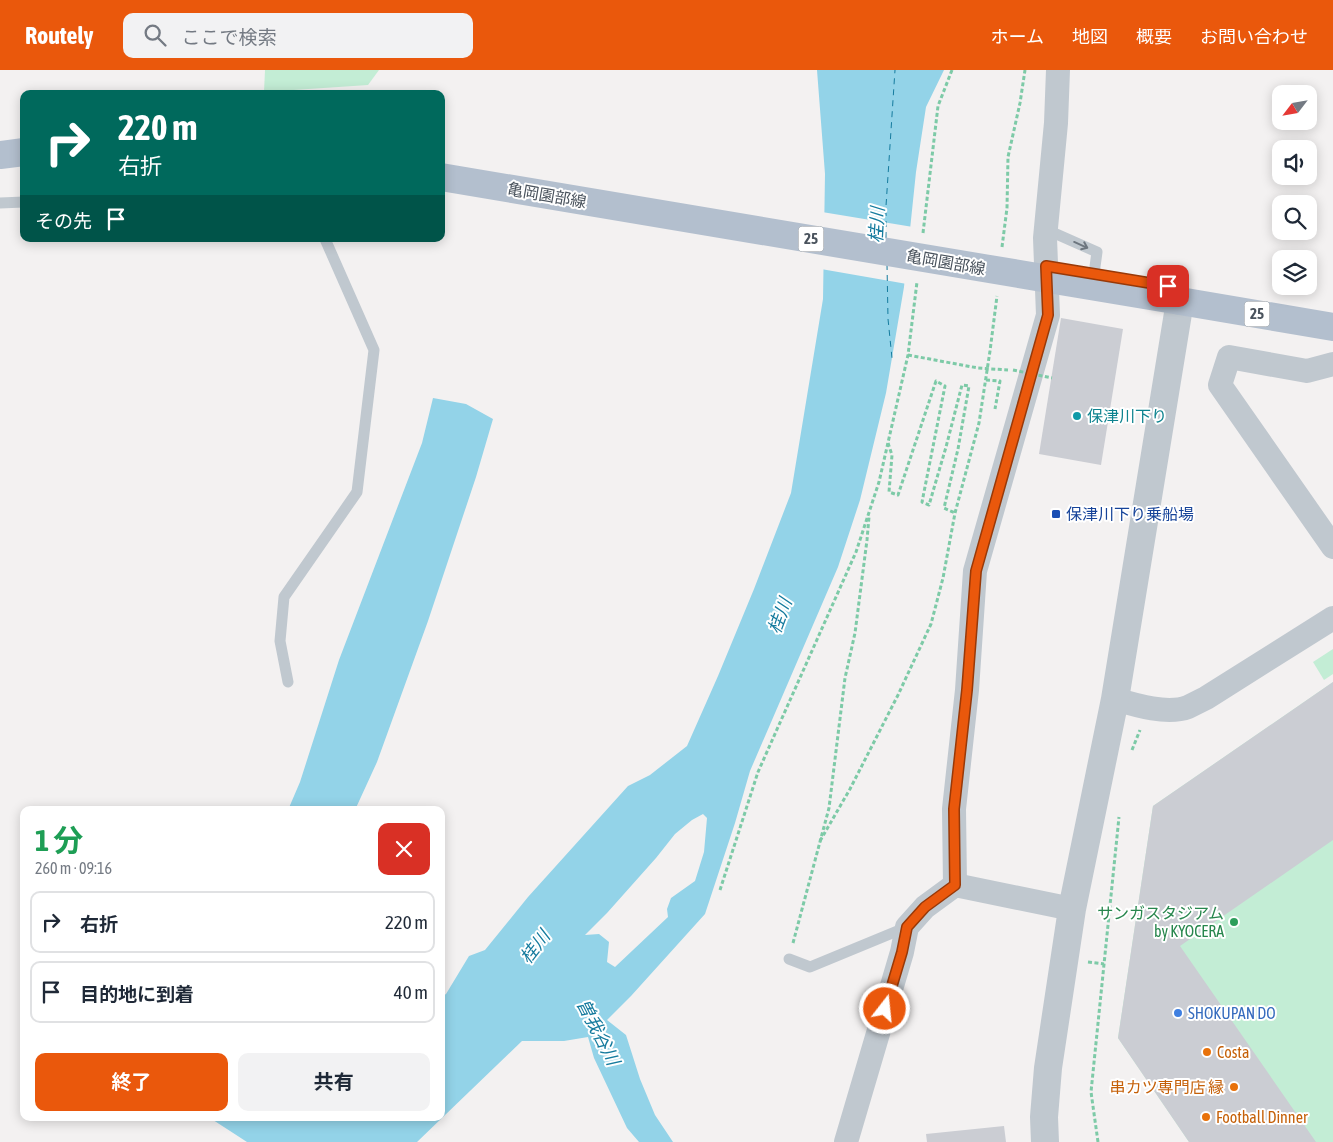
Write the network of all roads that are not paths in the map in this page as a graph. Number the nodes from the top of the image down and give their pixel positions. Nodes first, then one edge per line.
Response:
1 (1058, 70) edge
2 (20, 152) edge
3 (0, 154) edge
4 (445, 178) edge
5 (20, 202) edge
6 (0, 203) edge
7 (1045, 229) junction
8 (326, 242) edge
9 (1046, 266) junction
10 (1094, 274) junction
11 (1180, 301) junction
12 (1333, 314) edge
13 (1333, 327) edge
14 (1333, 364) edge
15 (1330, 536) edge
16 (1333, 618) edge
17 (288, 682) dead end
18 (1114, 699) junction
19 (955, 885) junction
20 (1072, 909) junction
21 (907, 927) junction
22 (788, 959) road end
23 (846, 1142) edge
24 (1045, 1142) edge

1 - 7 street
2 - 3 main road
4 - 11 main road, 亀岡園部線 / 25, bridge
5 - 6 lane
7 - 9 street
7 -> 10 lane
8 - 17 lane
9 - 10 street
9 - 19 street
10 - 12 street
11 - 13 main road, 亀岡園部線 / 25
11 - 18 street
14 - 15 street
16 - 18 street
18 - 20 street
19 - 20 street
19 - 21 street
20 - 24 street
21 - 22 lane
21 - 23 street

